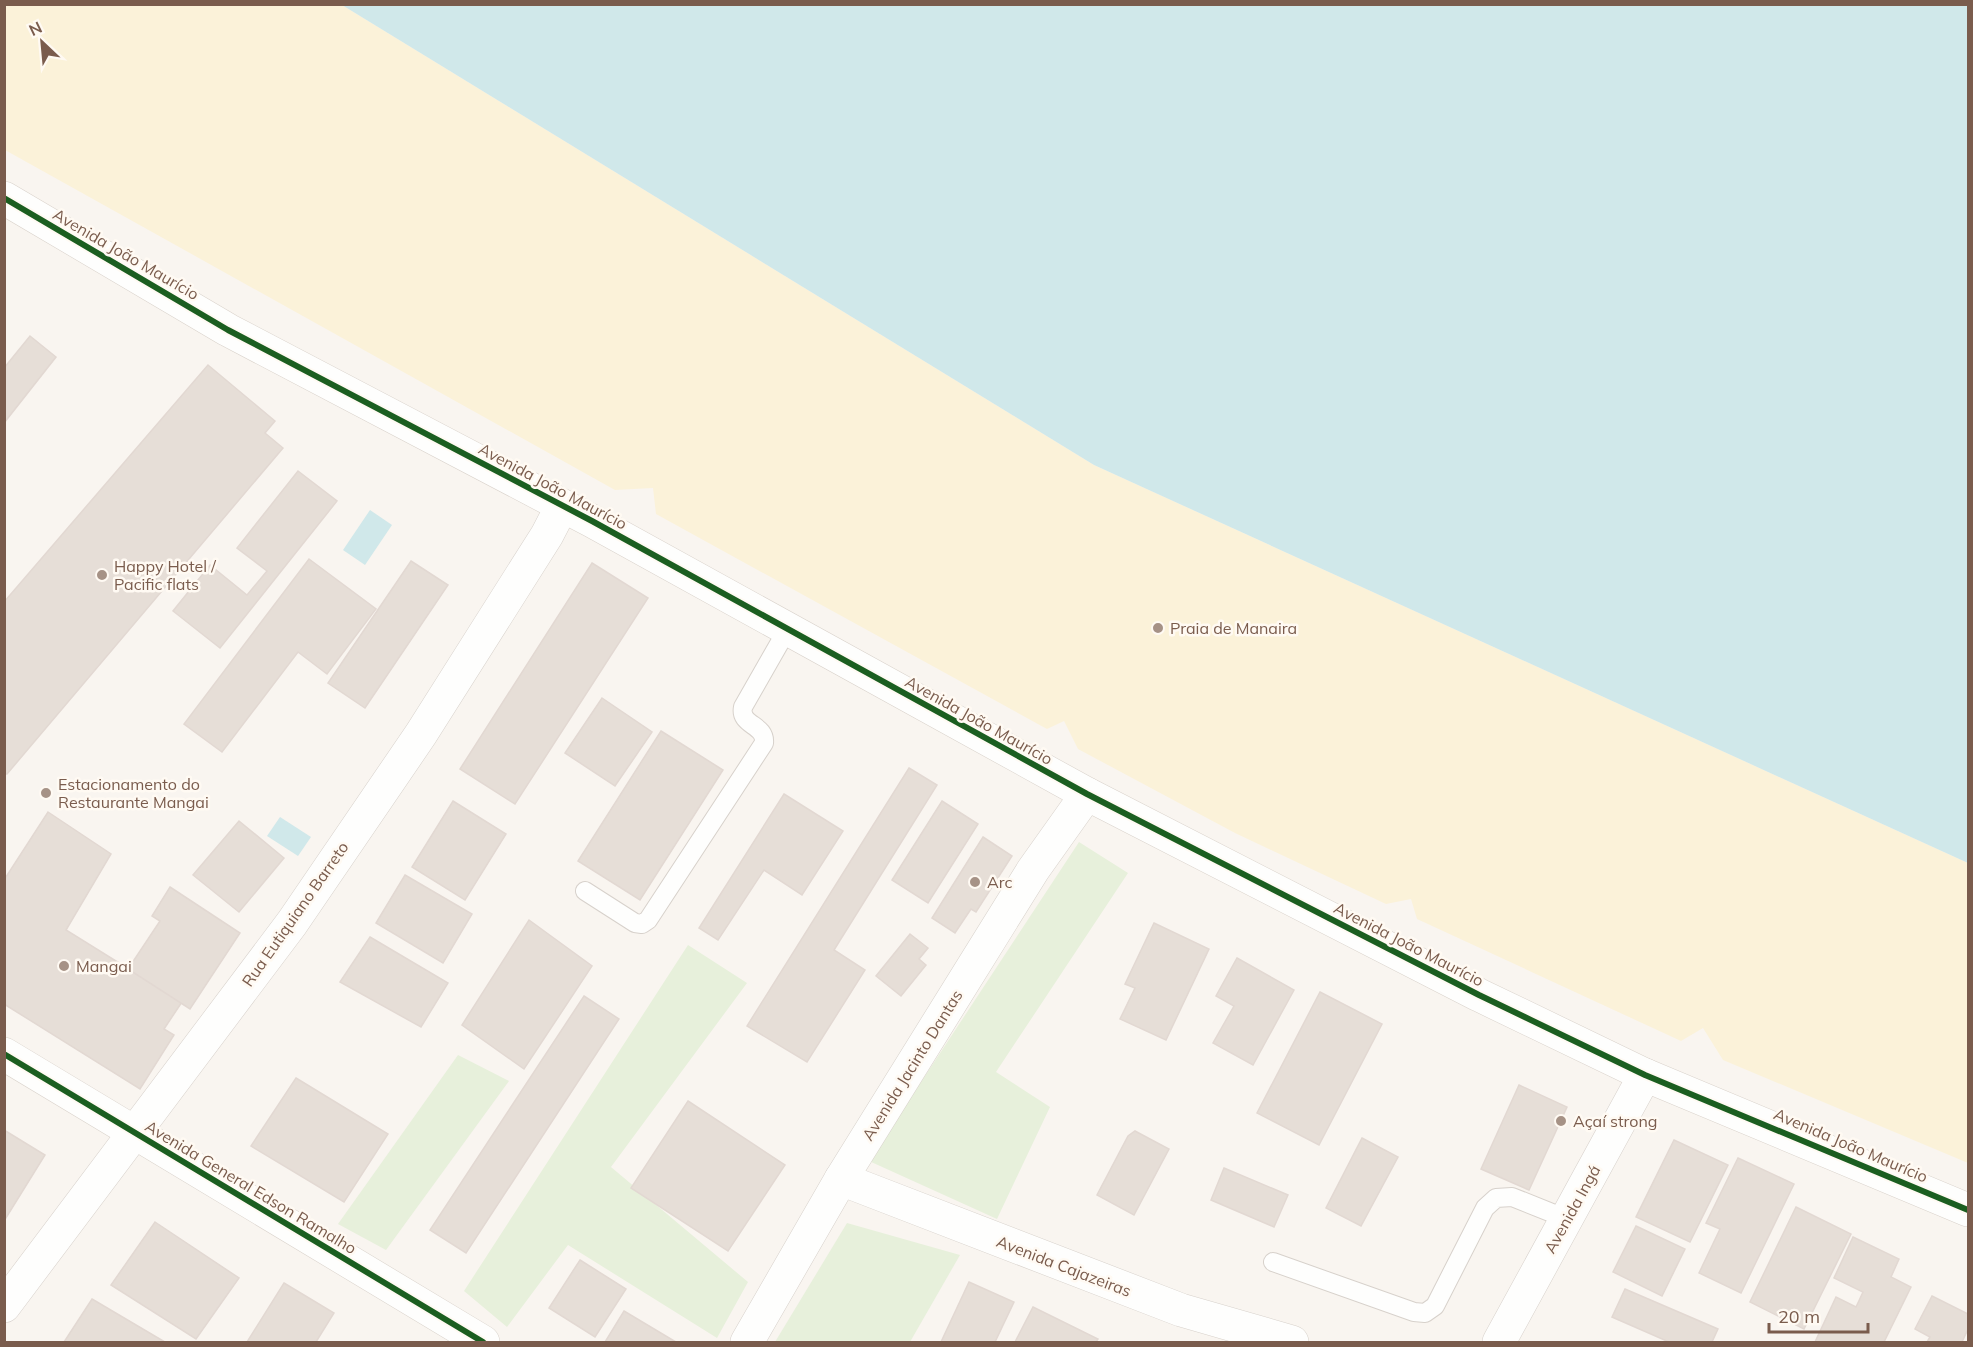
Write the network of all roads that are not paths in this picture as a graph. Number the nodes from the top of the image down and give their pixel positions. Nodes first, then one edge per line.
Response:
1 (4, 198) edge
2 (562, 506) junction
3 (787, 630) junction
4 (1087, 794) junction
5 (585, 891) dead end
6 (4, 1054) edge
7 (1645, 1075) junction
8 (134, 1133) junction
9 (841, 1179) junction
10 (1968, 1210) edge
11 (1567, 1218) junction
12 (1273, 1262) dead end
13 (4, 1306) edge
14 (483, 1342) edge
15 (747, 1342) edge
16 (1292, 1342) edge
17 (1499, 1342) edge

1 - 2 main road, Avenida João Maurício
2 - 3 main road, Avenida João Maurício
2 - 8 main road, Rua Eutiquiano Barreto
3 - 4 main road, Avenida João Maurício
3 - 5 lane
4 - 7 main road, Avenida João Maurício
4 - 9 main road, Avenida Jacinto Dantas
6 - 8 main road, Avenida General Edson Ramalho
7 - 10 main road, Avenida João Maurício
7 - 11 main road, Avenida Ingá
8 - 13 main road, Rua Eutiquiano Barreto
8 - 14 main road, Avenida General Edson Ramalho
9 - 15 main road, Avenida Jacinto Dantas
9 - 16 main road, Avenida Cajazeiras
11 - 12 lane
11 - 17 main road, Avenida Ingá

